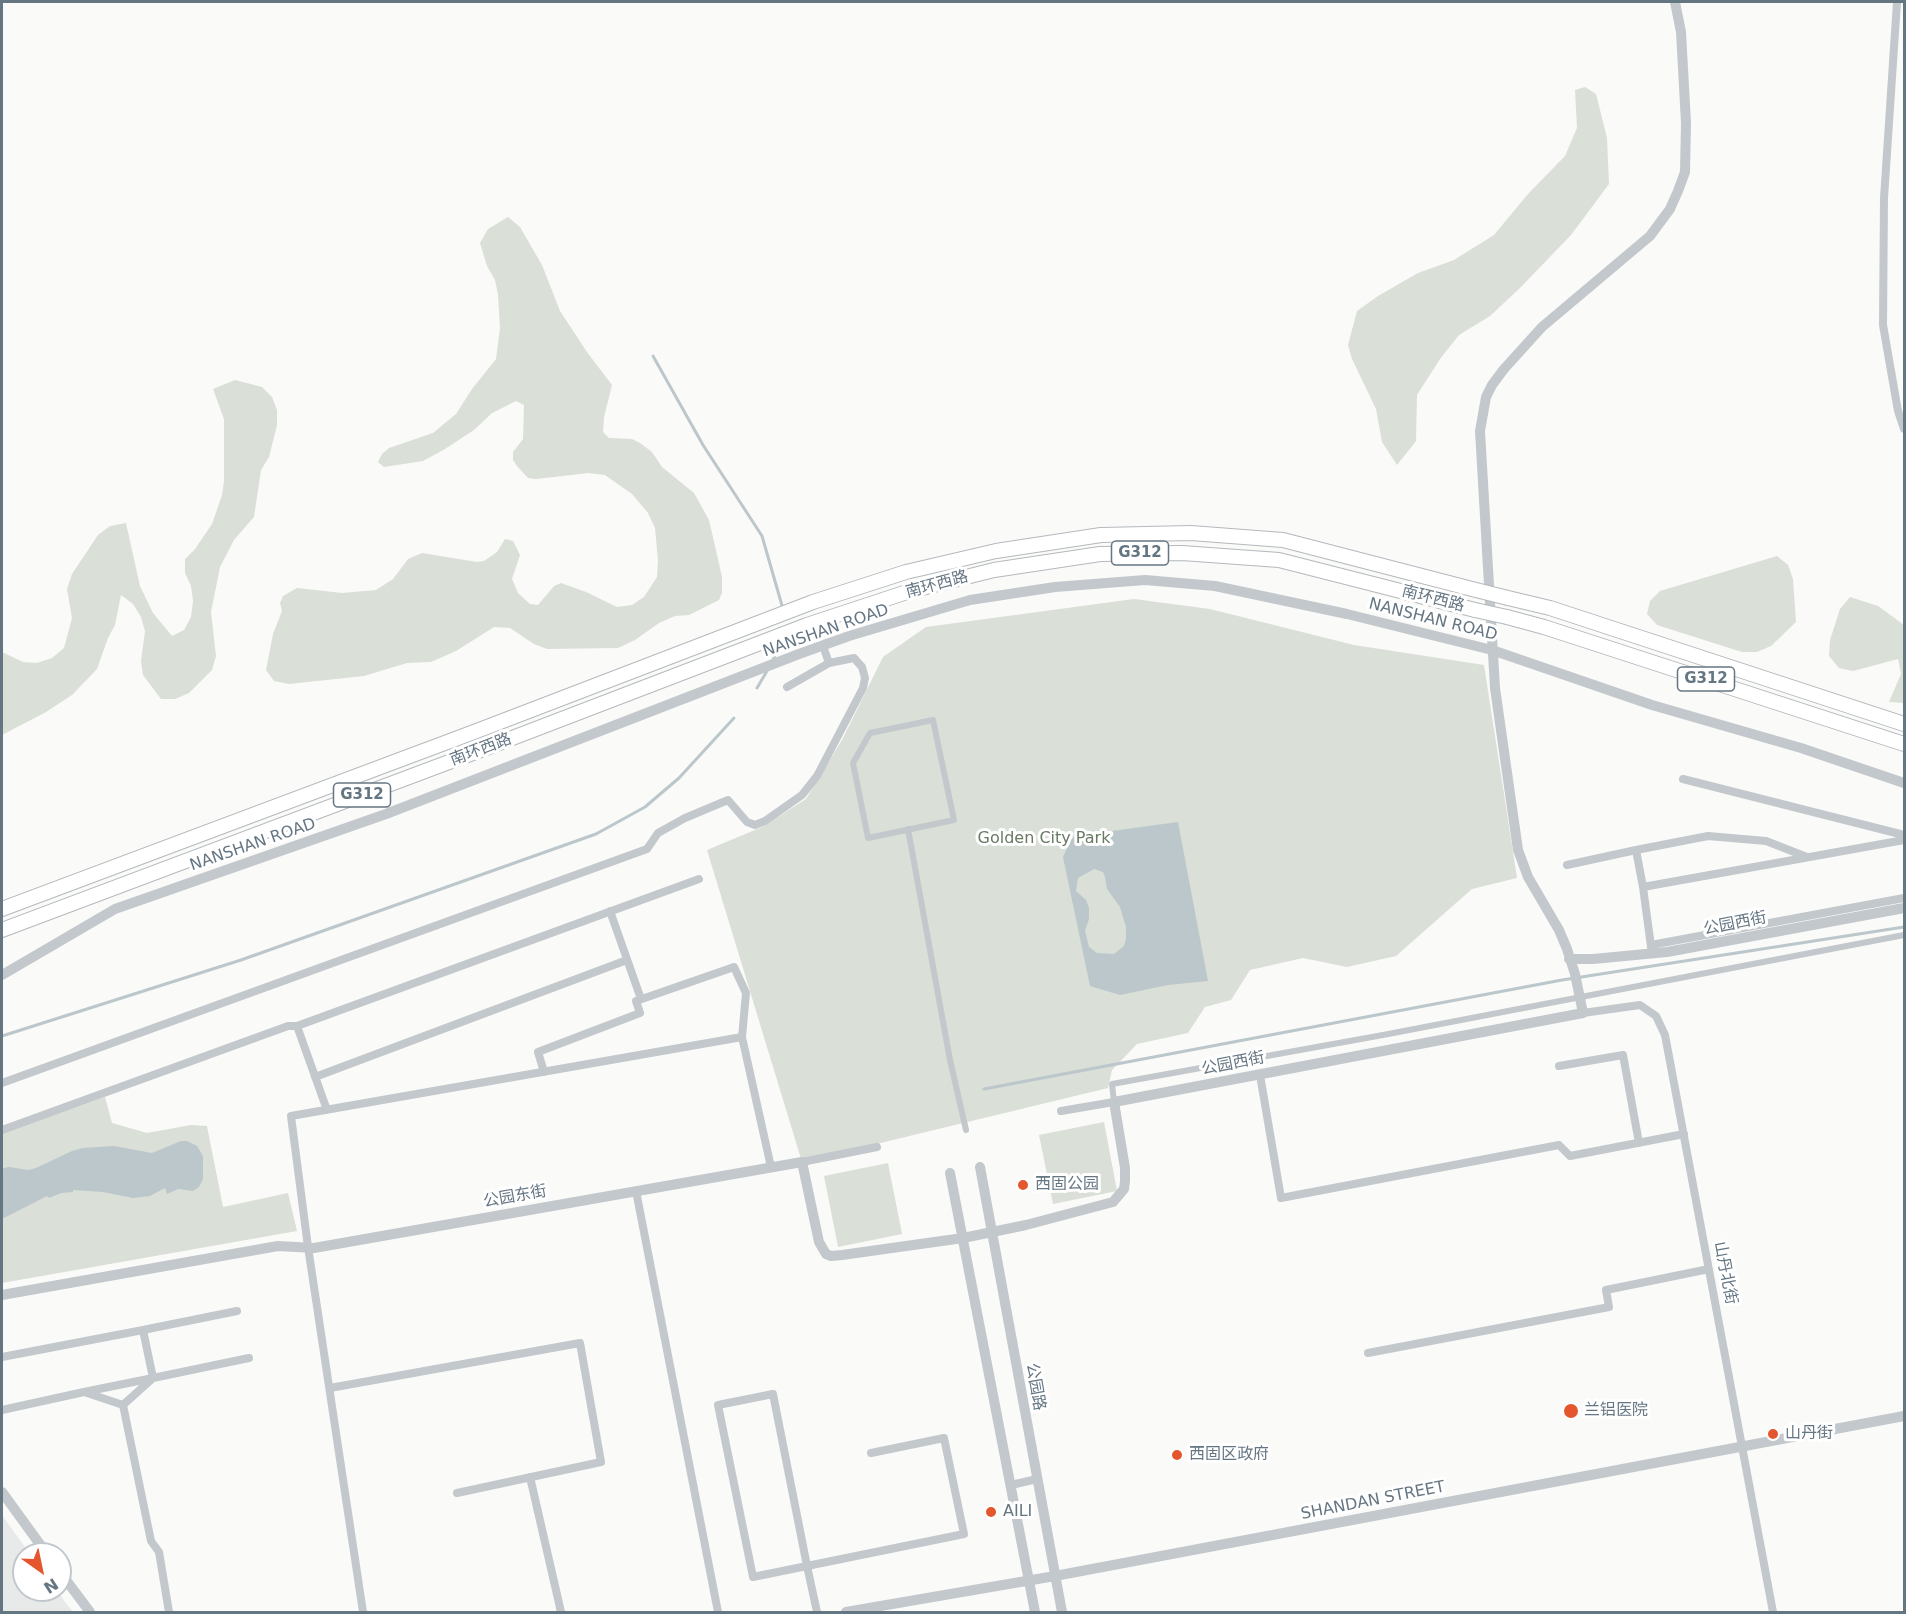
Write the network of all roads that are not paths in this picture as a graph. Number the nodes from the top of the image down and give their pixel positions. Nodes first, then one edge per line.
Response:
1 (1675, 2) edge
2 (1897, 2) edge
3 (1905, 429) edge
4 (823, 646) junction
5 (1492, 650) junction
6 (829, 663) junction
7 (787, 687) dead end
8 (1905, 724) edge
9 (1905, 744) edge
10 (1683, 779) dead end
11 (1905, 783) edge
12 (908, 829) junction
13 (1905, 835) edge
14 (1905, 840) edge
15 (1636, 850) junction
16 (1808, 858) junction
17 (1566, 865) dead end
18 (699, 879) dead end
19 (1643, 887) junction
20 (1905, 898) edge
21 (1905, 908) edge
22 (2, 909) edge
23 (610, 911) junction
24 (2, 930) edge
25 (1905, 935) edge
26 (1652, 949) junction
27 (1569, 959) junction
28 (627, 960) junction
29 (2, 975) edge
30 (1578, 994) junction
31 (641, 999) junction
32 (1583, 1013) junction
33 (297, 1026) junction
34 (742, 1037) junction
35 (1559, 1066) dead end
36 (544, 1072) junction
37 (1260, 1075) junction
38 (315, 1077) junction
39 (2, 1083) edge
40 (1114, 1102) junction
41 (327, 1110) junction
42 (1061, 1111) dead end
43 (2, 1130) edge
44 (966, 1130) dead end
45 (1684, 1134) junction
46 (1639, 1143) junction
47 (877, 1147) dead end
48 (802, 1162) junction
49 (771, 1167) junction
50 (980, 1167) dead end
51 (950, 1173) dead end
52 (636, 1191) junction
53 (992, 1232) junction
54 (963, 1238) junction
55 (308, 1247) junction
56 (1709, 1269) junction
57 (2, 1295) edge
58 (237, 1311) dead end
59 (143, 1330) junction
60 (1368, 1353) dead end
61 (2, 1357) edge
62 (249, 1358) dead end
63 (153, 1378) junction
64 (330, 1388) junction
65 (84, 1392) junction
66 (123, 1405) junction
67 (2, 1410) edge
68 (1904, 1416) edge
69 (1743, 1448) junction
70 (871, 1453) dead end
71 (530, 1477) junction
72 (1037, 1479) junction
73 (1011, 1485) junction
74 (2, 1492) edge
75 (457, 1493) dead end
76 (38, 1542) edge
77 (807, 1566) junction
78 (1055, 1576) junction
79 (1029, 1580) junction
80 (72, 1588) edge
81 (90, 1612) edge
82 (169, 1612) edge
83 (363, 1612) edge
84 (561, 1612) edge
85 (718, 1612) edge
86 (817, 1612) edge
87 (846, 1612) edge
88 (1035, 1612) edge
89 (1062, 1612) edge
90 (1773, 1612) edge

1 - 5 street
2 - 3 street
4 - 5 street, NANSHAN ROAD
4 - 6 street
4 - 29 street, NANSHAN ROAD
5 - 11 street, NANSHAN ROAD
5 - 27 street
6 - 7 street
6 - 39 street
8 - 22 highway, 南环西路 / G312, bridge
9 - 24 highway, 南环西路 / G312, bridge
10 - 13 street
12 - 12 street
12 - 44 street
14 - 16 street
15 - 16 street
15 - 17 street
15 - 19 street
16 - 19 street
18 - 23 street
19 - 26 street
20 - 26 street
21 - 26 street, 公园西街
23 - 28 street
23 - 33 street
25 - 30 street
26 - 27 street, 公园西街
27 - 30 street
28 - 31 street
28 - 38 street
30 - 32 street
30 - 40 street
31 - 34 street
31 - 36 street
32 - 37 street, 公园西街
32 - 45 street, 山丹北街
33 - 38 street
33 - 43 street
34 - 36 street
34 - 49 street
35 - 46 street
36 - 41 street
37 - 40 street, 公园西街
37 - 46 street
38 - 41 street
40 - 42 street
40 - 53 street
41 - 55 street
45 - 46 street
45 - 56 street, 山丹北街
47 - 48 street
48 - 49 street, 公园东街
48 - 54 street
49 - 52 street, 公园东街
50 - 53 street, 公园路
51 - 54 street
52 - 55 street, 公园东街
52 - 85 street
53 - 54 street
53 - 72 street, 公园路
54 - 73 street
55 - 57 street, 公园东街
55 - 64 street
56 - 60 street
56 - 69 street, 山丹北街
58 - 59 street
59 - 61 street
59 - 63 street
62 - 63 street
63 - 65 street
63 - 66 street
64 - 71 street
64 - 83 street
65 - 66 street
65 - 67 street
66 - 82 street
68 - 69 street, SHANDAN STREET
69 - 78 street, SHANDAN STREET
69 - 90 street, 山丹北街
70 - 77 street
71 - 75 street
71 - 84 street
72 - 73 street
72 - 78 street, 公园路
73 - 79 street
74 - 76 street
77 - 77 street
77 - 86 street
78 - 79 street, SHANDAN STREET
78 - 89 street, 公园路
79 - 87 street, SHANDAN STREET
79 - 88 street
80 - 81 street

